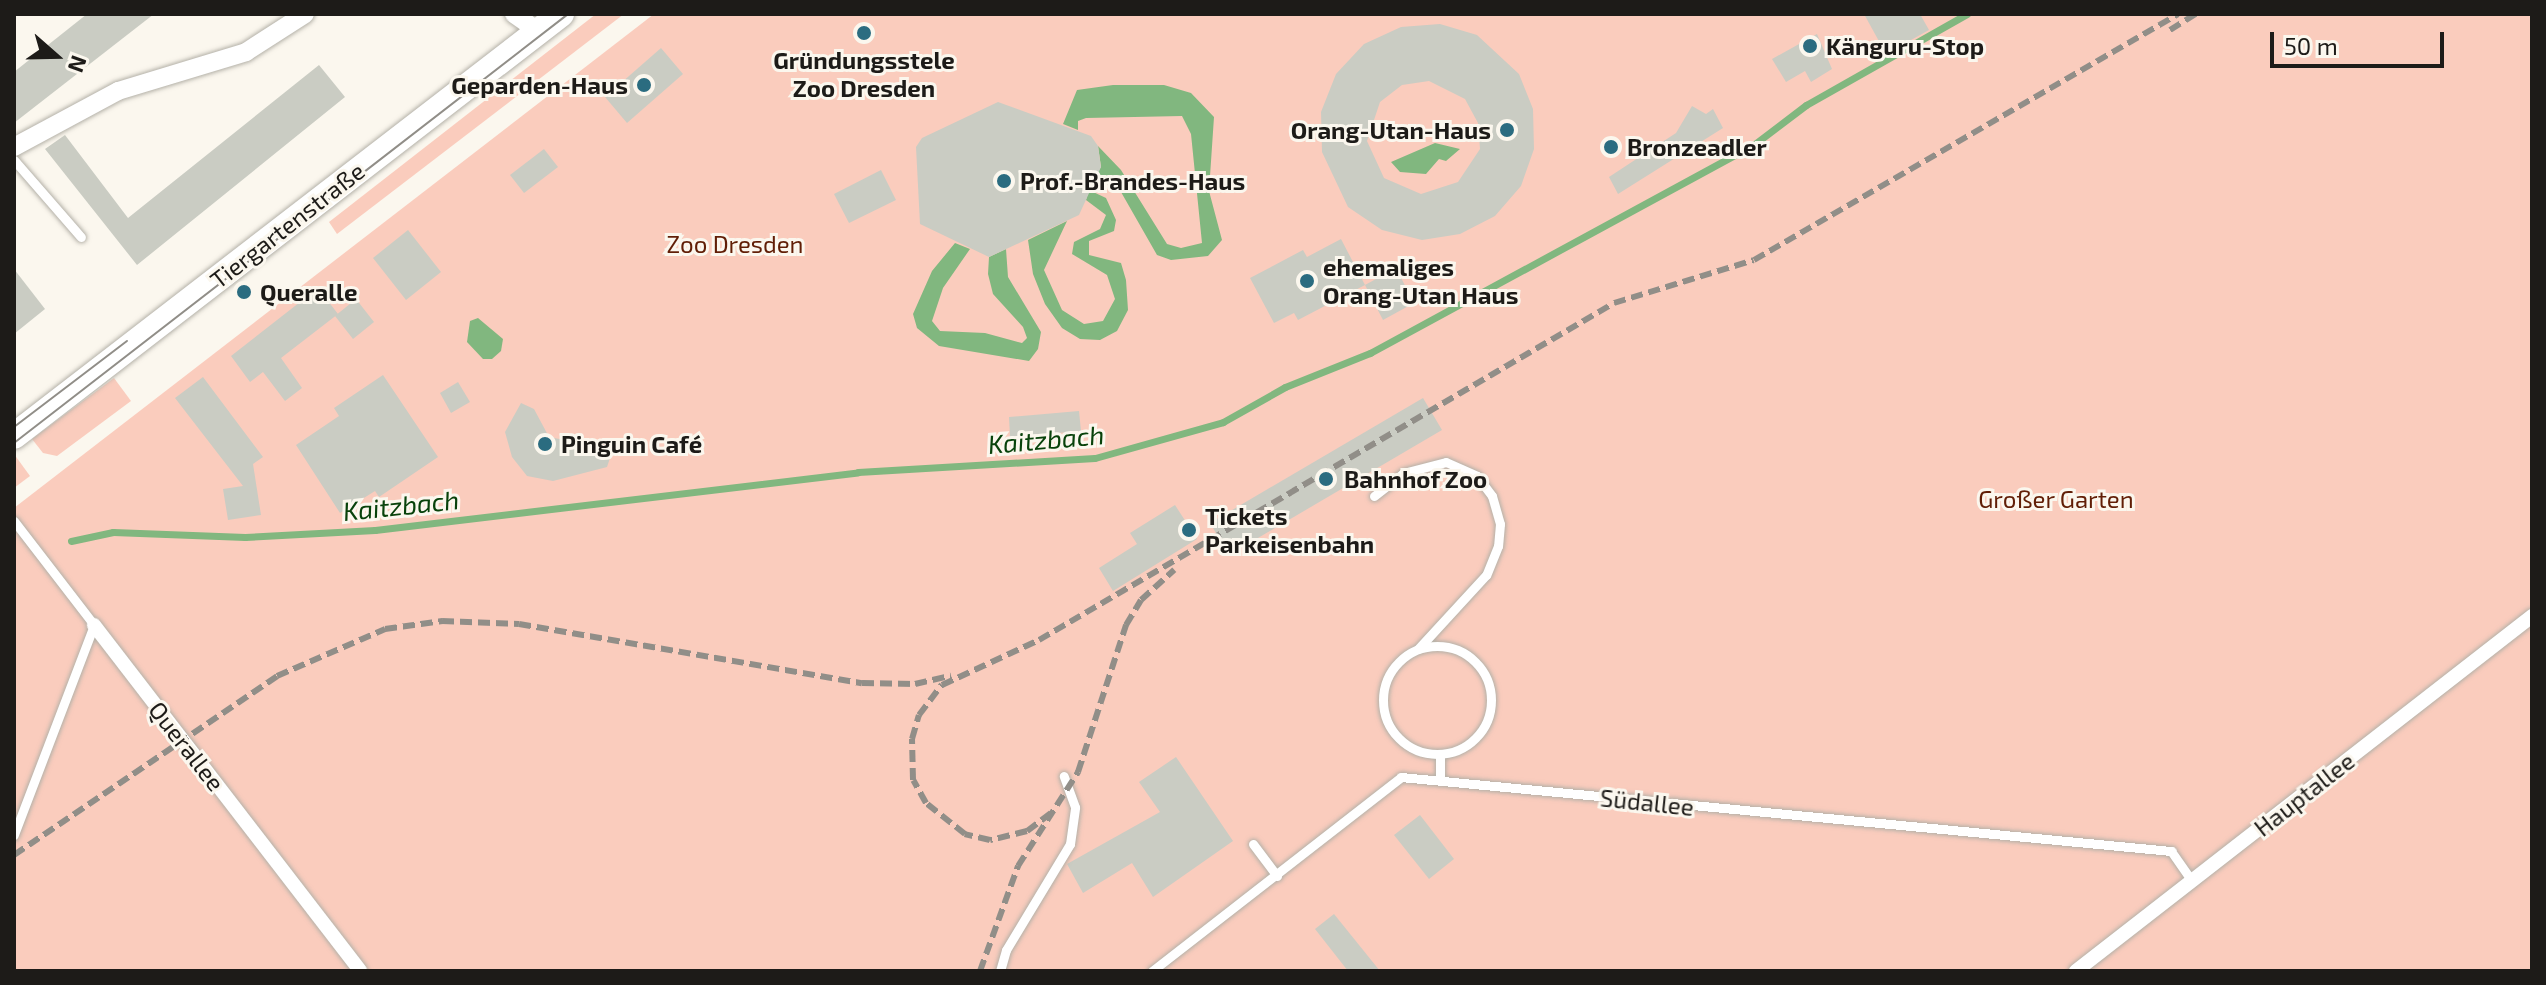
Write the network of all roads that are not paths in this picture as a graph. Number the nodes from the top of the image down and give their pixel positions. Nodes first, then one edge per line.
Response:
1 (305, 14) edge
2 (514, 14) edge
3 (561, 14) edge
4 (538, 31) junction
5 (14, 147) edge
6 (14, 160) edge
7 (81, 237) dead end
8 (14, 436) edge
9 (1374, 496) dead end
10 (14, 521) edge
11 (2532, 616) edge
12 (94, 625) junction
13 (1418, 649) junction
14 (1440, 754) junction
15 (1064, 776) dead end
16 (1440, 780) junction
17 (14, 835) edge
18 (1253, 844) dead end
19 (1277, 876) junction
20 (2192, 881) junction
21 (360, 971) edge
22 (1000, 971) edge
23 (1152, 971) edge
24 (2076, 971) edge

1 - 5 street
2 - 4 street
3 - 4 main road, Tiergartenstraße
4 - 8 main road, Tiergartenstraße
6 - 7 lane
9 - 13 lane
10 - 12 lane, Querallee
11 - 20 street, Hauptallee
12 - 17 lane
12 - 21 street, Querallee
13 - 14 lane
13 - 14 lane
14 - 16 lane
15 - 22 lane
16 - 19 lane, Südallee
16 - 20 lane, Südallee
18 - 19 lane
19 - 23 lane, Südallee
20 - 24 street, Hauptallee

